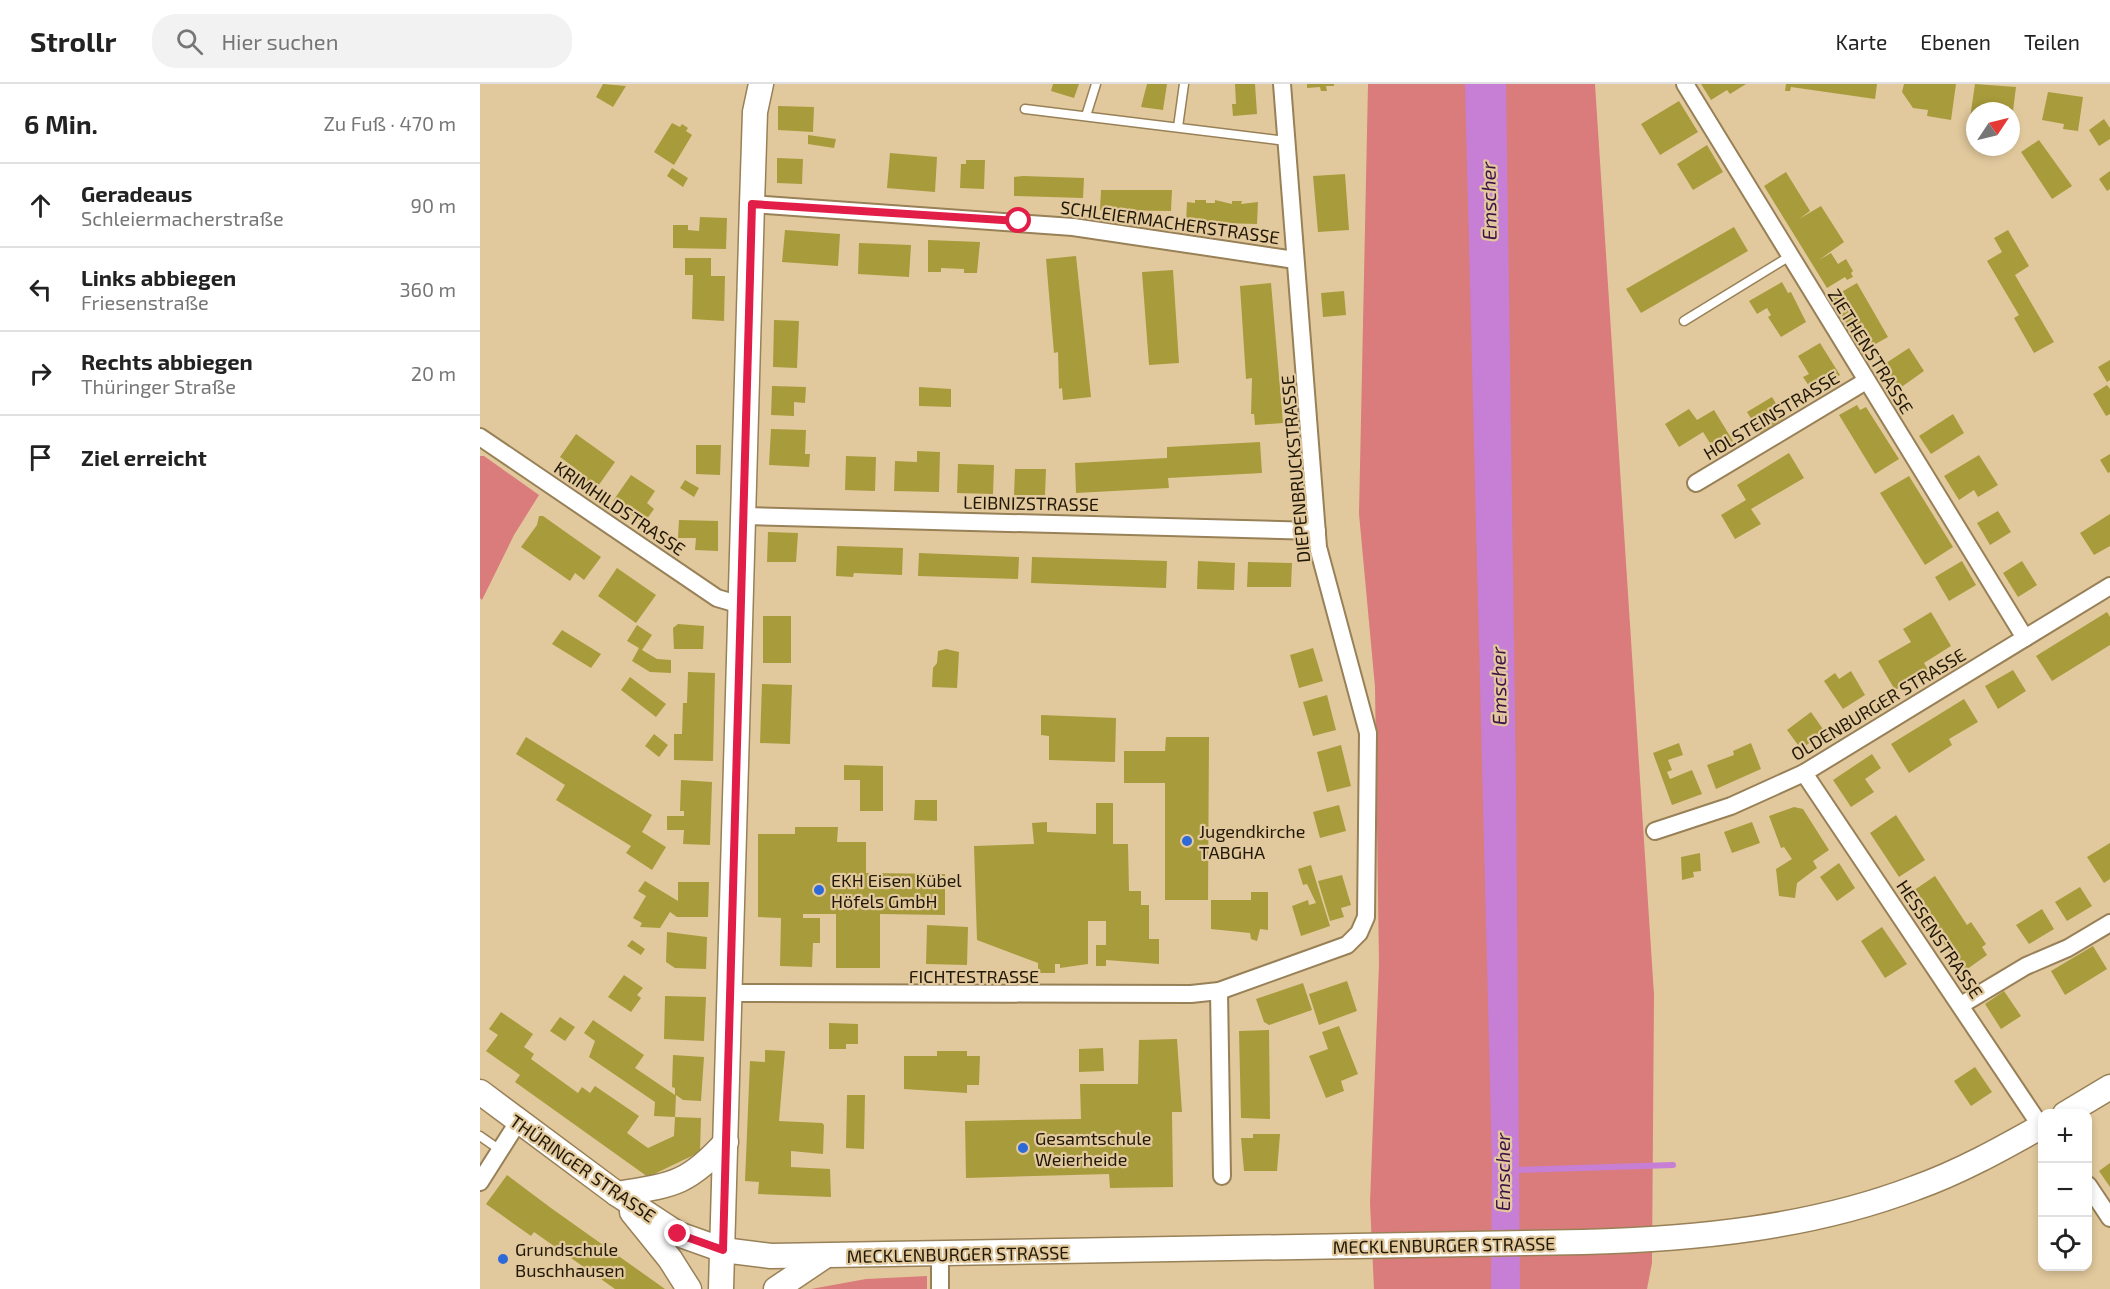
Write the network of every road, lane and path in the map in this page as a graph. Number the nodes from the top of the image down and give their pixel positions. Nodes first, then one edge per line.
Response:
1 (761, 84) edge
2 (1096, 84) edge
3 (1184, 84) edge
4 (1282, 84) edge
5 (1685, 84) edge
6 (1025, 109) dead end
7 (1086, 116) junction
8 (1178, 127) junction
9 (1286, 141) junction
10 (752, 204) junction
11 (1790, 256) junction
12 (1295, 260) junction
13 (1684, 321) dead end
14 (1866, 381) junction
15 (480, 437) edge
16 (1696, 483) dead end
17 (745, 516) junction
18 (1317, 531) junction
19 (2110, 586) edge
20 (741, 605) junction
21 (2025, 638) junction
22 (1803, 773) junction
23 (1655, 831) dead end
24 (1366, 917) joint
25 (2110, 923) edge
26 (1219, 991) junction
27 (729, 993) junction
28 (1961, 1005) junction
29 (2110, 1088) edge
30 (480, 1092) edge
31 (2072, 1109) edge
32 (2038, 1121) edge
33 (518, 1122) junction
34 (2038, 1129) edge
35 (480, 1136) edge
36 (726, 1142) junction
37 (500, 1150) junction
38 (1222, 1176) dead end
39 (480, 1182) edge
40 (2092, 1191) edge
41 (617, 1194) junction
42 (2110, 1218) edge
43 (723, 1250) junction
44 (940, 1254) junction
45 (825, 1256) junction
46 (689, 1289) edge
47 (721, 1289) edge
48 (776, 1289) edge
49 (940, 1289) edge

1 - 10 street
2 - 7 lane
3 - 8 lane
4 - 9 street, DIEPENBRUCKSTRASSE
5 - 11 street, ZIETHENSTRASSE
6 - 7 lane
7 - 8 lane
8 - 9 lane
9 - 12 street, DIEPENBRUCKSTRASSE
10 - 12 street, SCHLEIERMACHERSTRASSE
10 - 17 street
11 - 13 lane
11 - 14 street, ZIETHENSTRASSE
12 - 18 street, DIEPENBRUCKSTRASSE
14 - 16 street, HOLSTEINSTRASSE
14 - 21 street, ZIETHENSTRASSE
15 - 20 street, KRIMHILDSTRASSE
17 - 18 street, LEIBNIZSTRASSE
17 - 20 street
18 - 24 street, DIEPENBRUCKSTRASSE
19 - 21 street, OLDENBURGER STRASSE
20 - 27 street
21 - 22 street, OLDENBURGER STRASSE
22 - 23 street, OLDENBURGER STRASSE
22 - 28 street, HESSENSTRASSE
24 - 26 street, FICHTESTRASSE
25 - 28 street
26 - 27 street, FICHTESTRASSE
26 - 38 street
27 - 36 street
28 - 32 street, HESSENSTRASSE
29 - 31 street
30 - 33 street, THÜRINGER STRASSE
33 - 37 street
33 - 41 street, THÜRINGER STRASSE
34 - 44 street, MECKLENBURGER STRASSE
35 - 37 lane
36 - 41 street
36 - 43 street
37 - 39 street
40 - 42 street
41 - 43 street, THÜRINGER STRASSE
41 - 46 street
43 - 45 street, MECKLENBURGER STRASSE
43 - 47 street
44 - 45 street, MECKLENBURGER STRASSE
44 - 49 street
45 - 48 street, MECKLENBURGER STRASSE

